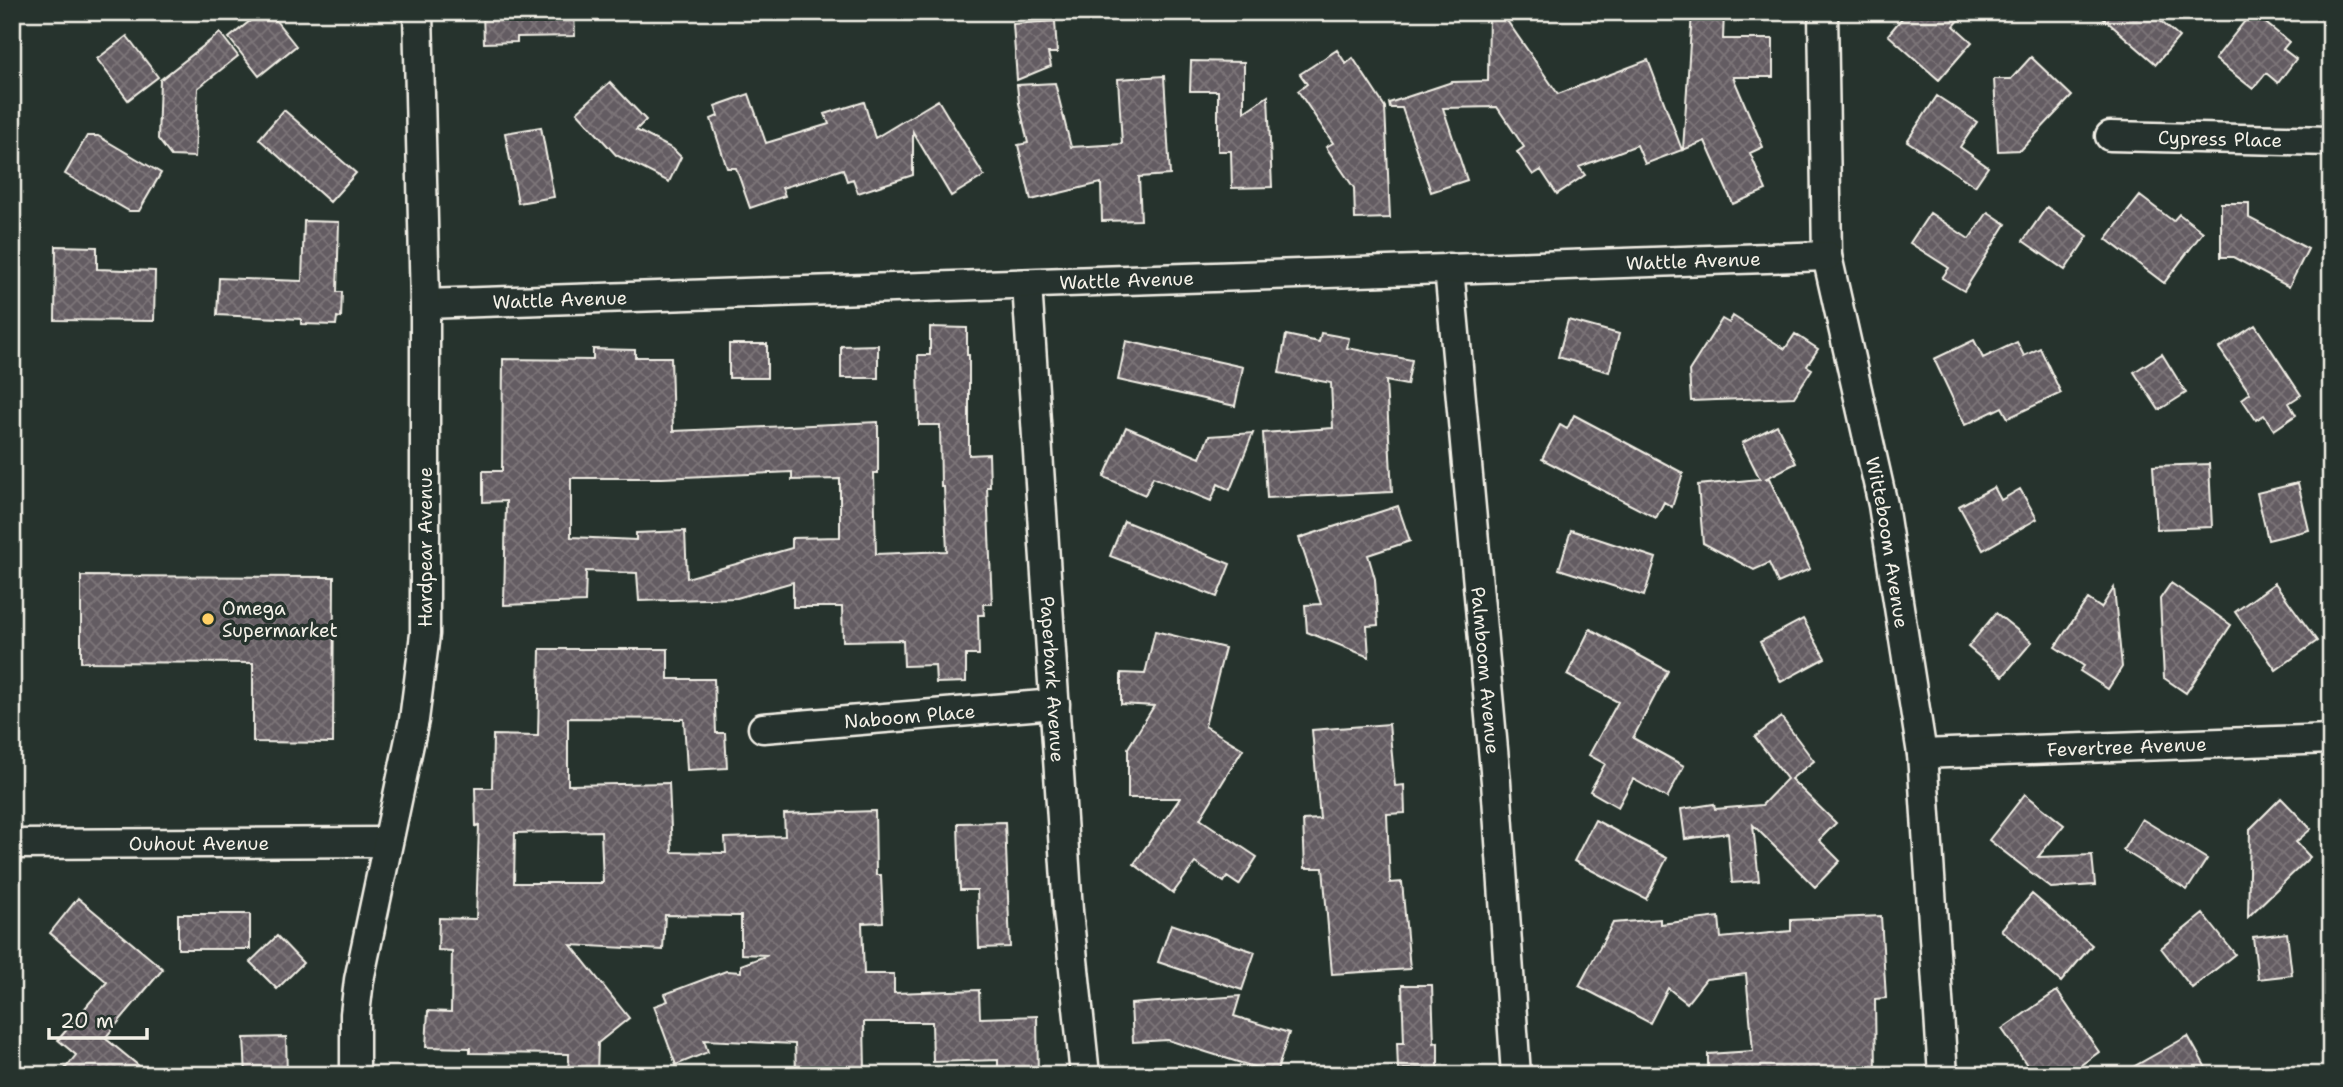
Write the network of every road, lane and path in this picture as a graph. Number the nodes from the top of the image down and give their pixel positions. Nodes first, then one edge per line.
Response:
1 (418, 12) edge
2 (1823, 12) edge
3 (2110, 136) dead end
4 (2331, 141) edge
5 (1827, 256) junction
6 (1449, 268) junction
7 (1027, 284) junction
8 (425, 304) junction
9 (1055, 704) junction
10 (763, 729) dead end
11 (2331, 739) edge
12 (1922, 754) junction
13 (387, 842) junction
14 (12, 844) edge
15 (355, 1075) edge
16 (1085, 1075) edge
17 (1516, 1075) edge
18 (1943, 1075) edge

1 - 8 street, Hardpear Avenue
2 - 5 street, Witteboom Avenue
3 - 4 street, Cypress Place
5 - 6 street, Wattle Avenue
5 - 12 street, Witteboom Avenue
6 - 7 street, Wattle Avenue
6 - 17 street, Palmboom Avenue
7 - 8 street, Wattle Avenue
7 - 9 street, Paperbark Avenue
8 - 13 street, Hardpear Avenue
9 - 10 street, Naboom Place
9 - 16 street, Paperbark Avenue
11 - 12 street, Fevertree Avenue
12 - 18 street, Witteboom Avenue
13 - 14 street, Ouhout Avenue
13 - 15 street, Hardpear Avenue

